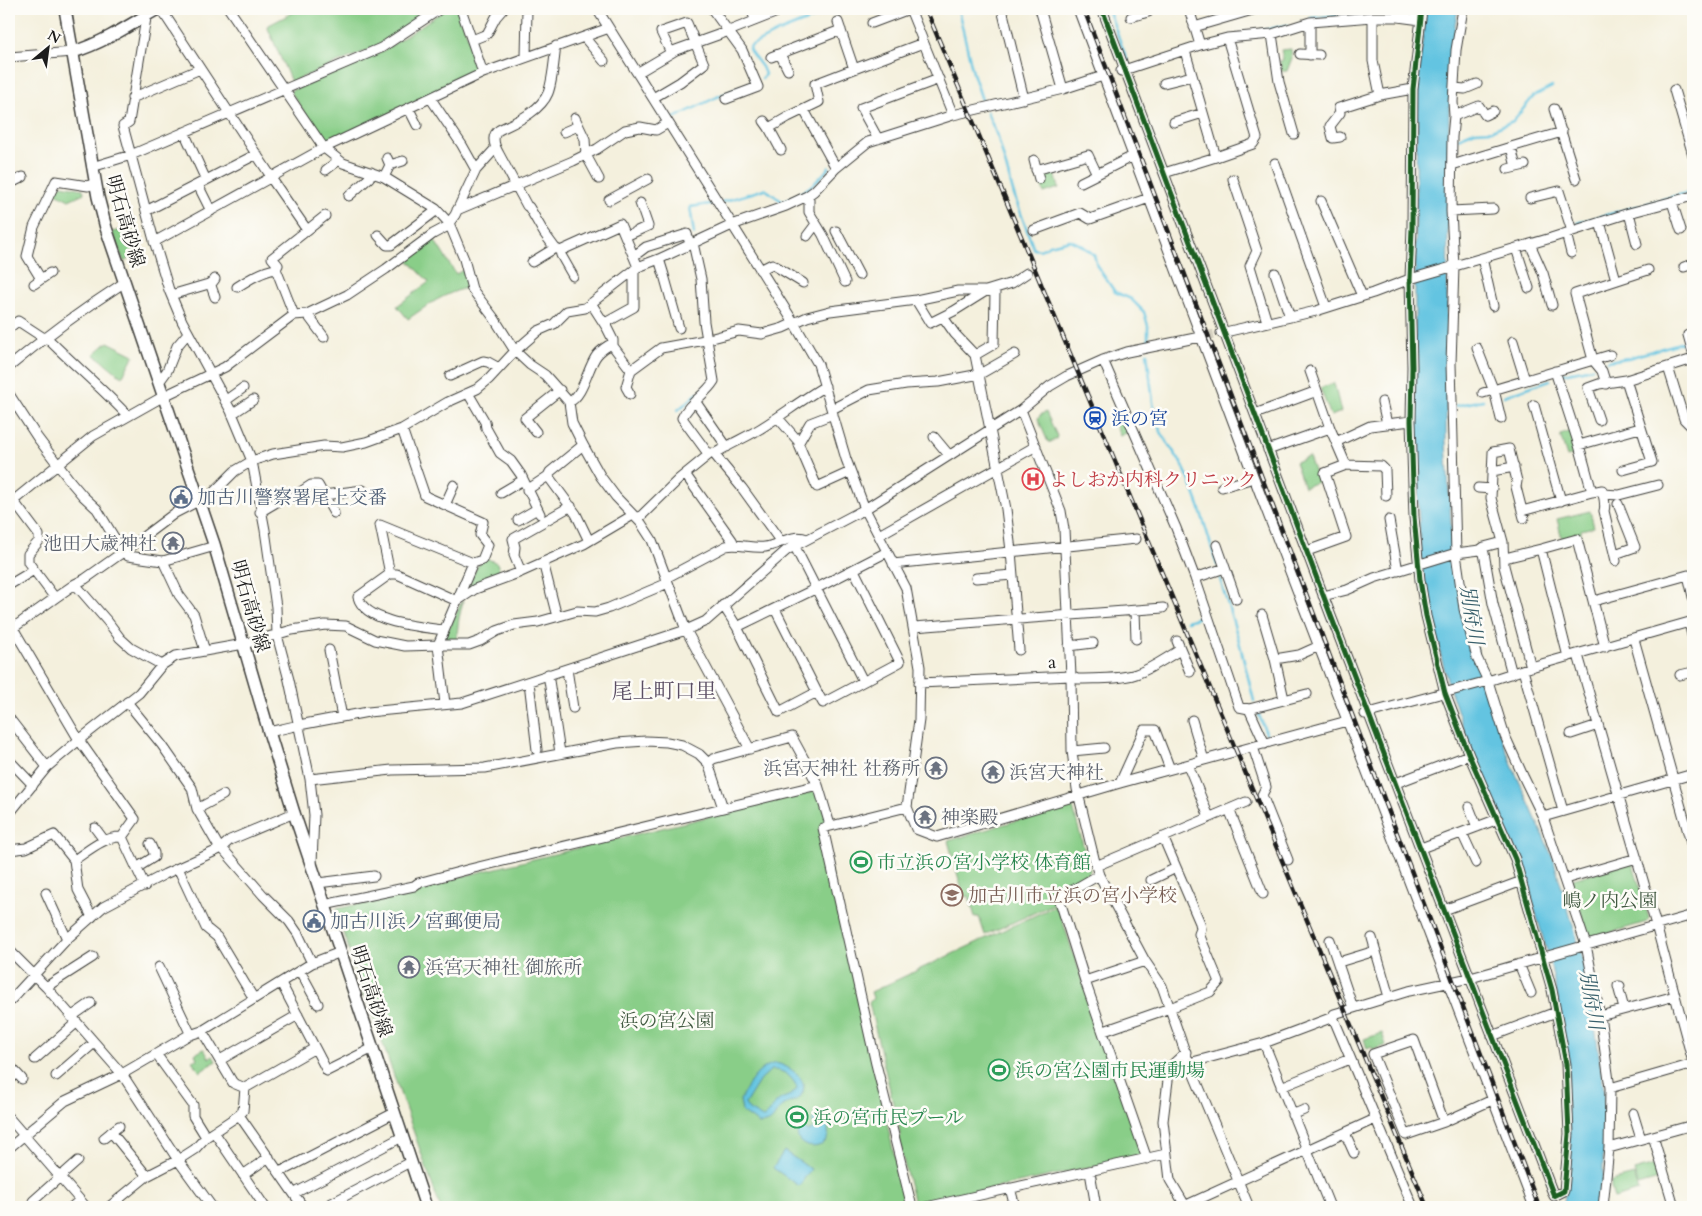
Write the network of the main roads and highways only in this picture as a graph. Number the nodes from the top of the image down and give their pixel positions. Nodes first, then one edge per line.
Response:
1 (65, 9) edge
2 (159, 9) edge
3 (146, 12) edge
4 (72, 52) junction
5 (426, 1207) edge

1 - 4 main road, 明石高砂線
2 - 3 main road
3 - 4 main road
4 - 5 main road, 明石高砂線

